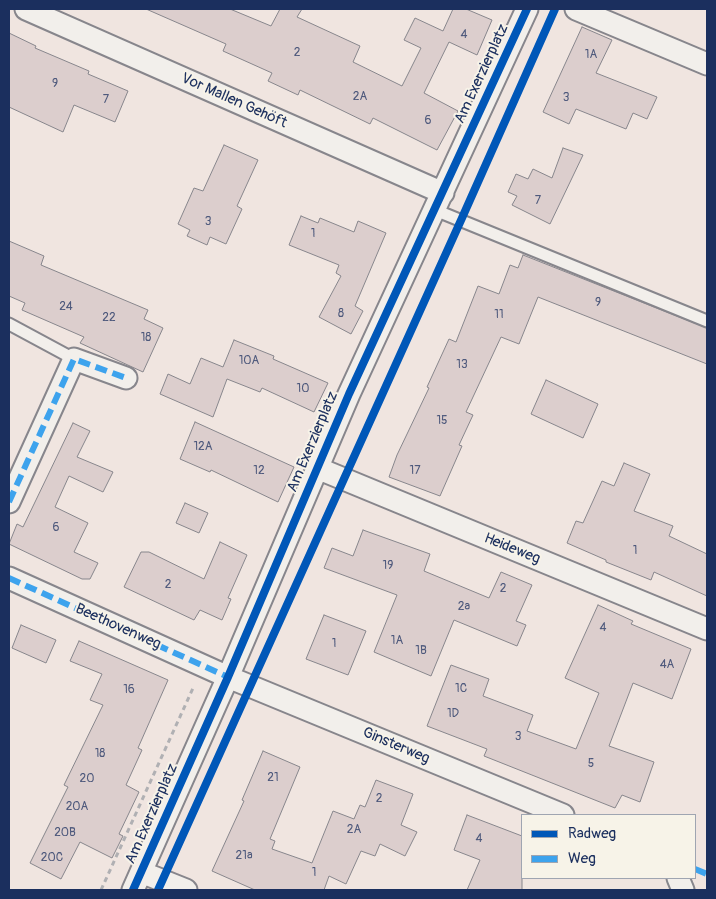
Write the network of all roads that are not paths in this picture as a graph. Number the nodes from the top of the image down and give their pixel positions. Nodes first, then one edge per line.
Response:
1 (26, 9) edge
2 (527, 9) edge
3 (576, 9) edge
4 (707, 64) edge
5 (439, 201) junction
6 (707, 321) edge
7 (9, 324) edge
8 (74, 359) junction
9 (126, 378) dead end
10 (317, 468) junction
11 (9, 502) edge
12 (9, 578) edge
13 (707, 629) edge
14 (228, 676) junction
15 (561, 814) edge
16 (137, 881) edge
17 (186, 890) edge

1 - 5 street, Vor Mallen Gehöft
2 - 5 street, Am Exerzierplatz
3 - 4 street
5 - 6 lane
5 - 10 street, Am Exerzierplatz
7 - 8 lane
8 - 9 street
8 - 11 street
10 - 13 street, Heideweg
10 - 14 street, Am Exerzierplatz
12 - 14 street, Beethovenweg
14 - 15 street, Ginsterweg
14 - 16 street, Am Exerzierplatz
16 - 17 street

